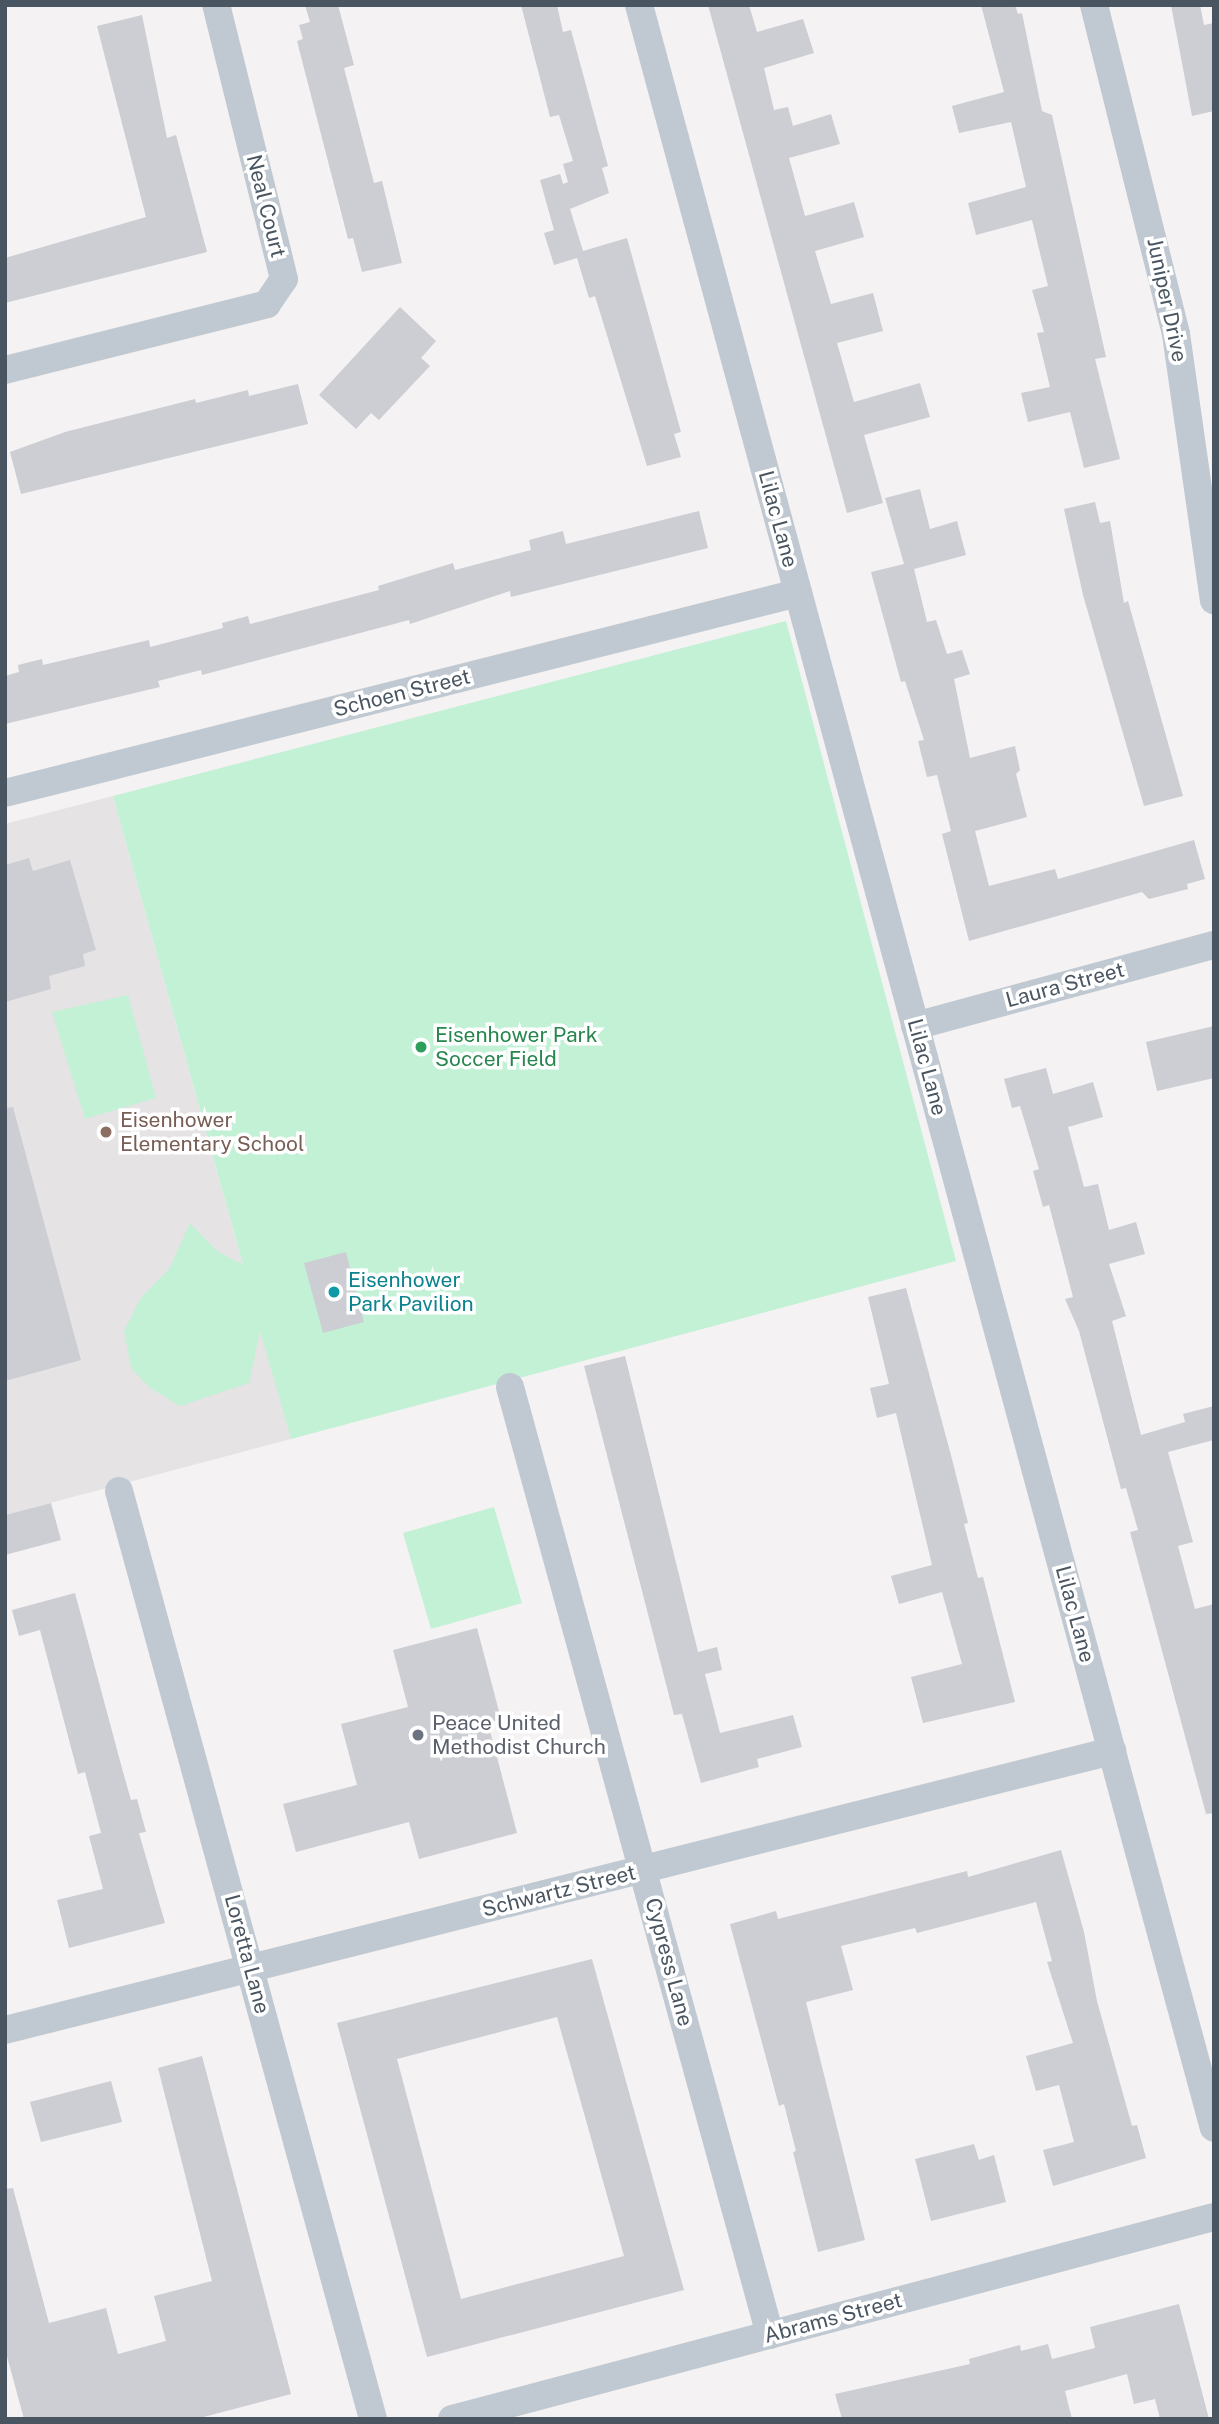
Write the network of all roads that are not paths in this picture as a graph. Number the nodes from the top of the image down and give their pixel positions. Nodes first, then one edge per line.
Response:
1 (216, 5) edge
2 (639, 5) edge
3 (1094, 5) edge
4 (5, 370) edge
5 (798, 593) junction
6 (1214, 600) edge
7 (5, 793) edge
8 (1214, 945) edge
9 (915, 1026) junction
10 (510, 1387) dead end
11 (119, 1490) dead end
12 (1112, 1751) junction
13 (644, 1869) junction
14 (251, 1968) junction
15 (5, 2030) edge
16 (1214, 2128) edge
17 (1214, 2217) edge
18 (770, 2335) junction
19 (373, 2419) edge
20 (452, 2419) edge

1 - 4 street, Neal Court
2 - 5 street, Lilac Lane
3 - 6 street, Juniper Drive
5 - 7 street, Schoen Street
5 - 9 street, Lilac Lane
8 - 9 street, Laura Street
9 - 12 street, Lilac Lane
10 - 13 street, Cypress Lane
11 - 14 street, Loretta Lane
12 - 13 street, Schwartz Street
12 - 16 street, Lilac Lane
13 - 14 street, Schwartz Street
13 - 18 street, Cypress Lane
14 - 15 street, Schwartz Street
14 - 19 street, Loretta Lane
17 - 18 street, Abrams Street
18 - 20 street, Abrams Street

